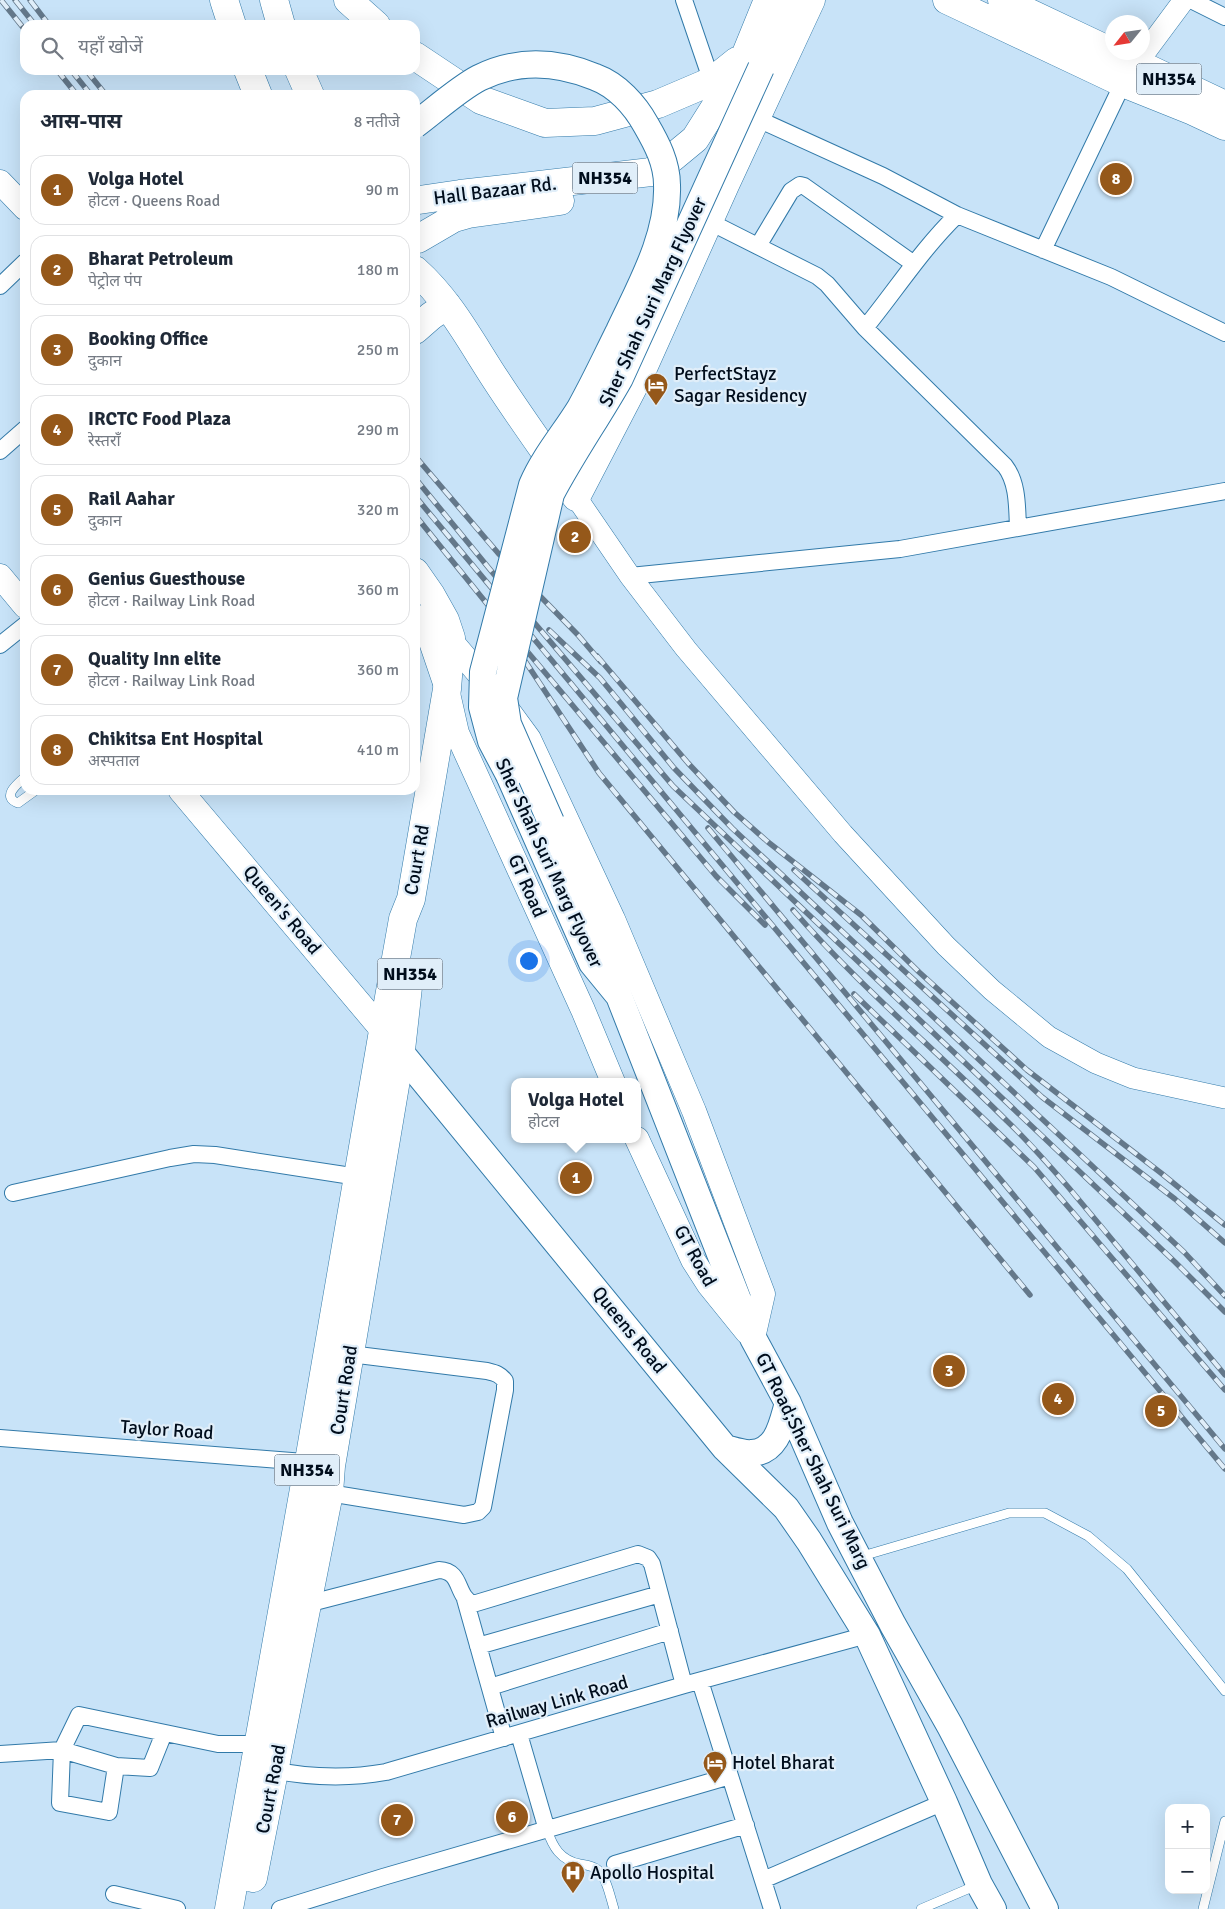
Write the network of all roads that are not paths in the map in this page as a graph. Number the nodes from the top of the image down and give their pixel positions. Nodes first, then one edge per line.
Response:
1 (224, 0) edge
2 (238, 0) edge
3 (259, 0) edge
4 (274, 0) edge
5 (348, 0) edge
6 (684, 0) edge
7 (768, 0) edge
8 (793, 0) edge
9 (811, 0) edge
10 (947, 0) edge
11 (1002, 0) edge
12 (1184, 0) edge
13 (1191, 0) edge
14 (1225, 17) edge
15 (230, 20) edge
16 (244, 20) edge
17 (265, 20) edge
18 (280, 20) edge
19 (370, 20) edge
20 (420, 59) edge
21 (753, 61) junction
22 (1121, 63) edge
23 (250, 75) edge
24 (263, 75) edge
25 (286, 75) edge
26 (300, 75) edge
27 (256, 90) edge
28 (268, 90) edge
29 (292, 90) edge
30 (308, 90) edge
31 (716, 91) junction
32 (1225, 105) edge
33 (756, 119) junction
34 (420, 121) edge
35 (1225, 126) edge
36 (0, 178) edge
37 (0, 182) edge
38 (20, 193) edge
39 (420, 197) edge
40 (20, 203) edge
41 (420, 206) edge
42 (957, 215) junction
43 (704, 231) junction
44 (420, 234) edge
45 (420, 239) edge
46 (758, 246) junction
47 (1043, 250) junction
48 (914, 264) junction
49 (20, 267) edge
50 (420, 278) edge
51 (0, 286) edge
52 (447, 305) junction
53 (420, 326) edge
54 (865, 328) junction
55 (1225, 333) edge
56 (20, 433) edge
57 (0, 451) edge
58 (1225, 491) edge
59 (576, 497) junction
60 (1018, 528) junction
61 (630, 576) junction
62 (420, 579) edge
63 (3, 584) edge
64 (20, 601) edge
65 (420, 623) edge
66 (20, 628) edge
67 (451, 639) junction
68 (0, 645) edge
69 (447, 689) junction
70 (20, 782) edge
71 (30, 795) edge
72 (184, 795) edge
73 (618, 996) junction
74 (392, 1040) junction
75 (611, 1078) edge
76 (1225, 1098) edge
77 (639, 1143) edge
78 (358, 1177) junction
79 (13, 1193) dead end
80 (753, 1338) junction
81 (350, 1354) junction
82 (788, 1403) junction
83 (0, 1438) edge
84 (725, 1448) junction
85 (320, 1463) junction
86 (329, 1493) junction
87 (840, 1523) junction
88 (809, 1541) junction
89 (859, 1557) junction
90 (660, 1594) junction
91 (465, 1599) junction
92 (307, 1604) junction
93 (670, 1631) junction
94 (867, 1635) junction
95 (478, 1646) junction
96 (700, 1681) junction
97 (684, 1685) junction
98 (490, 1686) junction
99 (1225, 1692) edge
100 (164, 1733) junction
101 (512, 1736) junction
102 (62, 1750) junction
103 (0, 1754) edge
104 (262, 1760) junction
105 (116, 1766) junction
106 (730, 1776) junction
107 (944, 1802) junction
108 (1225, 1821) edge
109 (746, 1825) junction
110 (547, 1830) junction
111 (615, 1864) dead end
112 (763, 1880) junction
113 (979, 1884) junction
114 (114, 1894) dead end
115 (177, 1909) edge
116 (229, 1909) edge
117 (246, 1909) edge
118 (280, 1909) edge
119 (614, 1909) edge
120 (772, 1909) edge
121 (921, 1909) edge
122 (993, 1909) edge
123 (1045, 1909) edge
124 (1203, 1909) edge

1 - 15 highway
2 - 16 highway
3 - 17 highway
4 - 18 highway
5 - 19 highway
6 - 31 street
7 - 21 highway, NH354
8 - 21 main road, Sher Shah Suri Marg Flyover
9 - 33 highway
10 - 22 highway, NH354
11 - 22 highway, NH354
12 - 22 street
13 - 14 street
20 - 31 highway
21 - 31 highway, NH354
21 - 73 main road, Sher Shah Suri Marg Flyover, bridge
22 - 32 highway, NH354
22 - 35 highway, NH354
22 - 47 street
23 - 27 highway
24 - 28 highway
25 - 29 highway
26 - 30 highway
31 - 33 street
31 - 39 highway, Hall Bazaar Rd. / NH354
33 - 42 street
33 - 43 highway
34 - 73 main road, Sher Shah Suri Marg Flyover, bridge
36 - 38 main road
37 - 40 main road
41 - 44 highway, NH354
42 - 47 street
42 - 48 street
43 - 45 highway, Hall Bazaar Rd. / NH354
43 - 46 street
43 - 59 highway
46 - 48 street
46 - 54 street
47 - 55 street
48 - 54 street
49 - 51 street
50 - 52 highway
52 - 53 highway
52 - 59 highway
54 - 60 street
56 - 57 street
58 - 60 street
59 - 61 street
60 - 61 street
61 - 76 street
62 - 67 highway, NH354
63 - 64 main road
65 - 69 main road, GT Road
66 - 68 street
67 - 69 highway, NH354
67 - 80 main road
69 - 74 highway, Court Rd / NH354
69 - 75 main road, GT Road
70 - 71 lane
72 - 74 main road, Queen's Road
73 - 80 main road, GT Road;Sher Shah Suri Marg
74 - 78 highway, Court Road / NH354
74 - 81 highway, Court Road / NH354
74 - 84 main road, Queens Road
77 - 80 main road, GT Road
78 - 79 street
78 - 85 highway, Court Road / NH354
80 - 82 main road, GT Road;Sher Shah Suri Marg
81 - 85 highway, Court Road / NH354
81 - 86 street
82 - 84 main road
82 - 87 main road, GT Road;Sher Shah Suri Marg
83 - 85 street, Taylor Road
84 - 88 main road, Queens Road
85 - 86 highway, Court Road / NH354
85 - 104 highway, Court Road / NH354
86 - 92 highway, Court Road / NH354
87 - 88 main road
87 - 89 main road, GT Road;Sher Shah Suri Marg
88 - 94 main road, Queens Road
89 - 99 lane
89 - 123 main road, GT Road;Sher Shah Suri Marg
90 - 91 street
90 - 93 street
90 - 95 street
91 - 92 street
91 - 95 street
92 - 104 highway, Court Road / NH354
93 - 97 street
93 - 98 street
94 - 96 street, Railway Link Road
94 - 107 main road
95 - 98 street
96 - 97 street, Railway Link Road
96 - 106 street
97 - 101 street, Railway Link Road
98 - 101 street
100 - 102 street, Railway Link Road
100 - 104 street, Railway Link Road
100 - 105 street
101 - 104 street, Railway Link Road
101 - 110 street
102 - 103 street
102 - 105 street
102 - 105 street
104 - 116 highway, Court Road / NH354
104 - 117 highway, Court Road / NH354
106 - 109 street
106 - 110 street
107 - 112 street
107 - 113 main road
108 - 124 lane
109 - 111 street
109 - 112 street
110 - 118 street
110 - 119 lane
112 - 120 street
113 - 121 lane
113 - 122 main road
114 - 115 street

